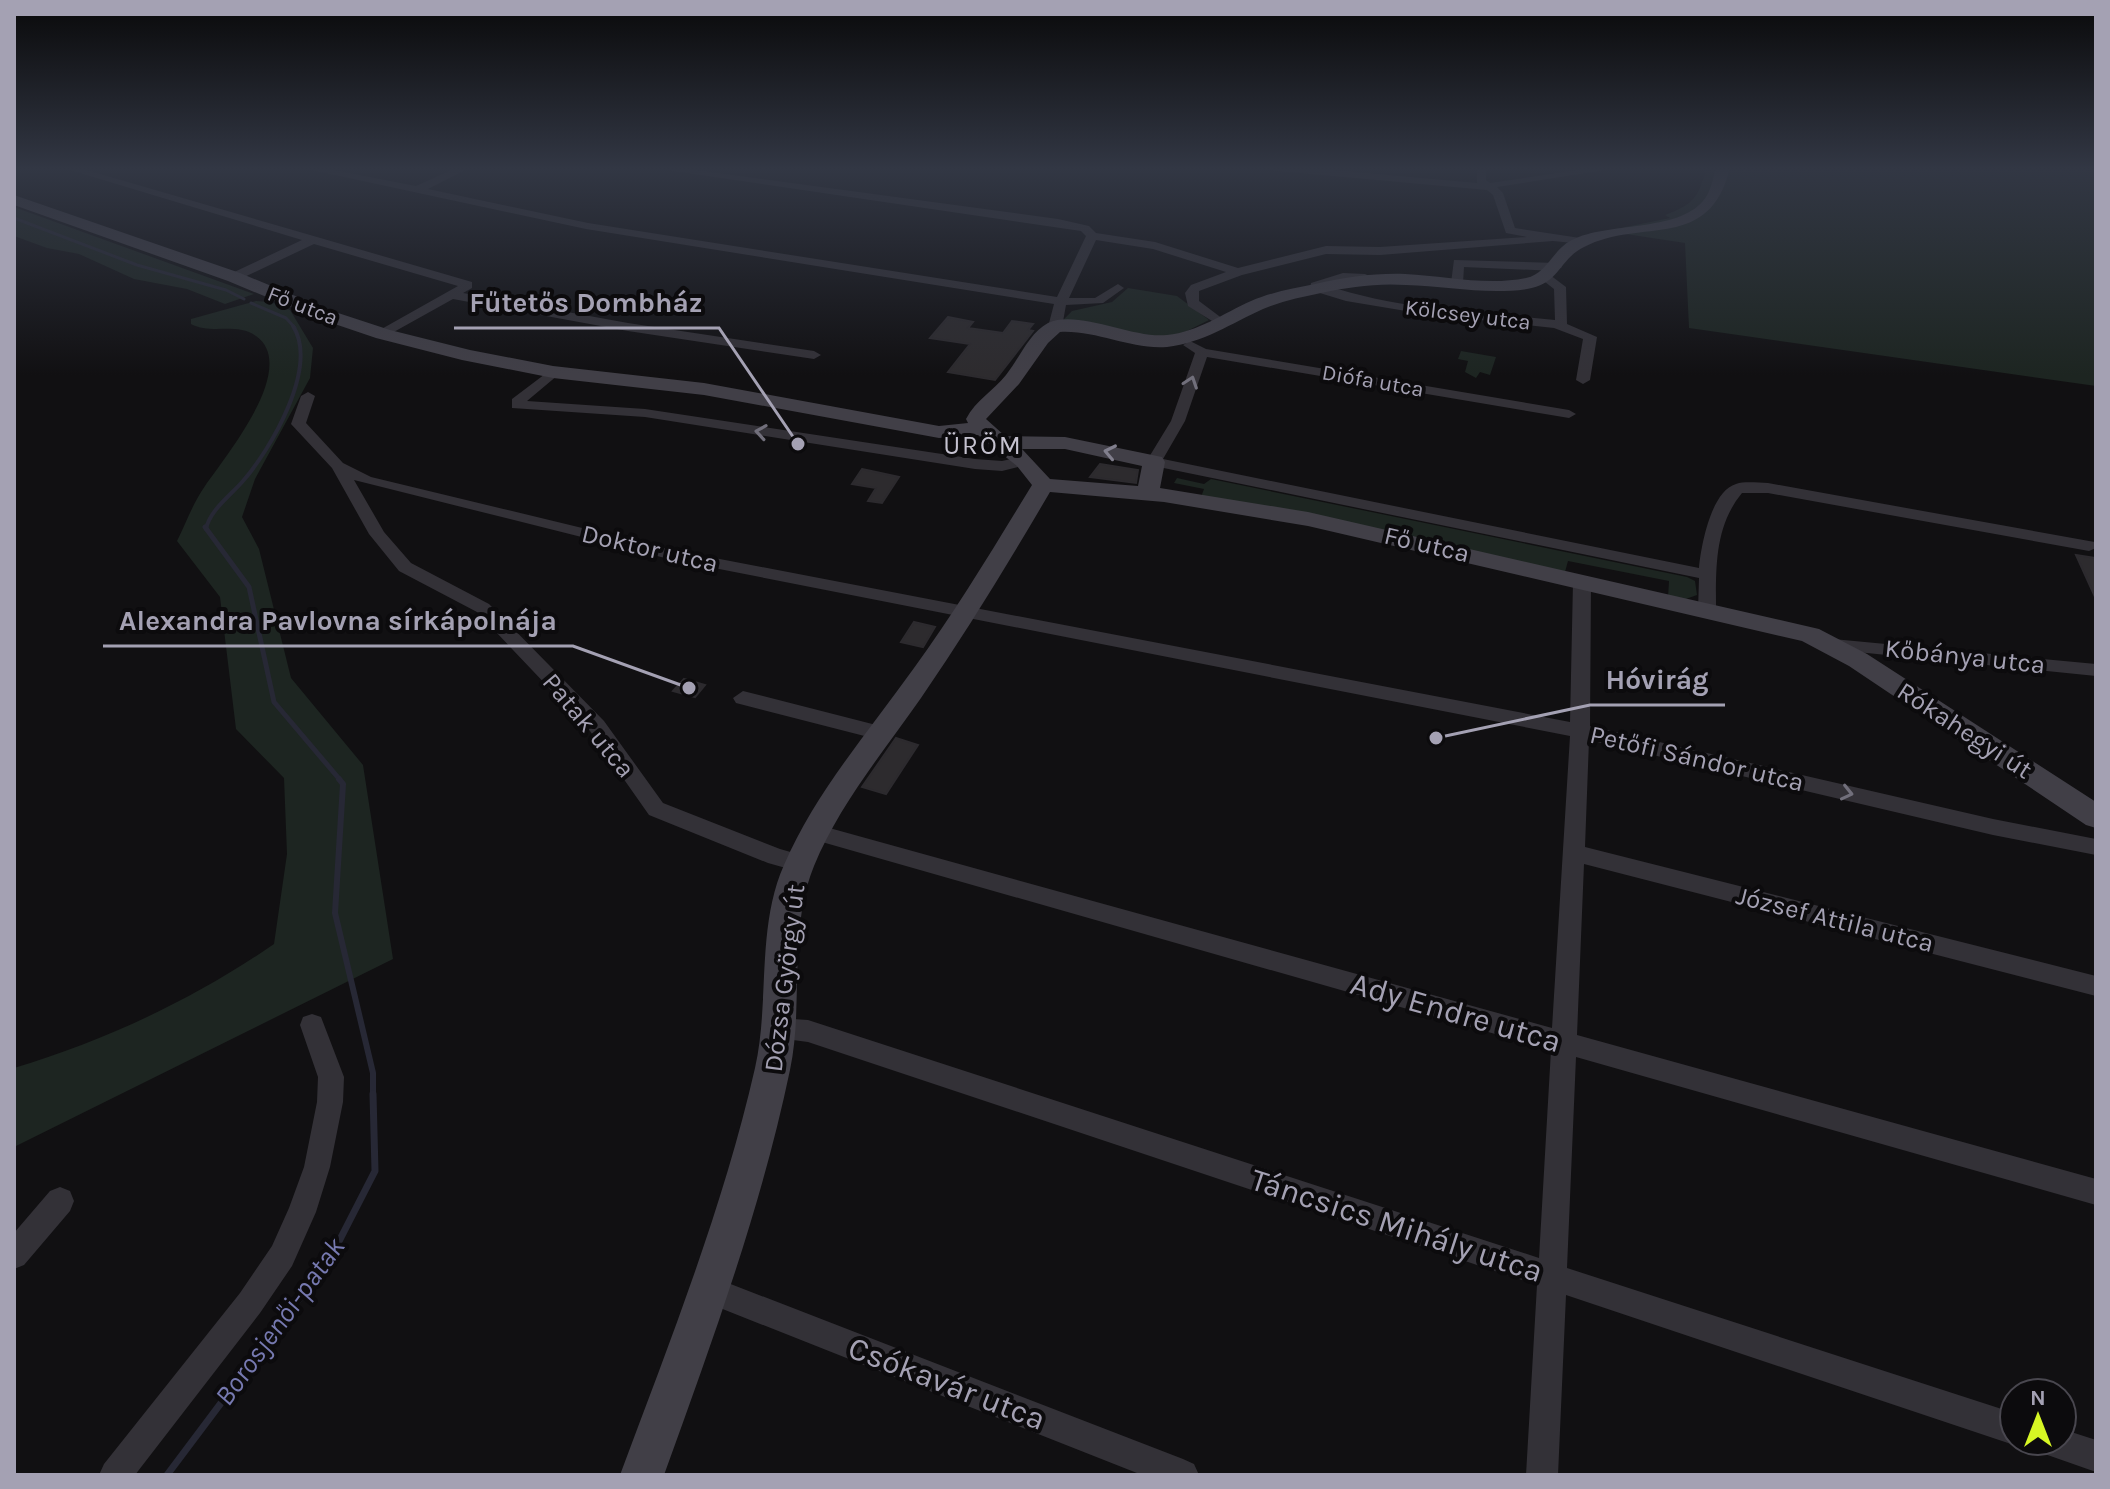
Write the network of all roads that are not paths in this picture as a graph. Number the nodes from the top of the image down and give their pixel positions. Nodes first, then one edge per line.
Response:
1 (118, 236) edge
2 (311, 236) edge
3 (652, 236) edge
4 (1092, 236) edge
5 (1095, 236) edge
6 (1537, 236) edge
7 (1604, 236) edge
8 (316, 238) junction
9 (1549, 239) junction
10 (1580, 242) junction
11 (1238, 272) junction
12 (1551, 272) junction
13 (234, 277) junction
14 (1118, 288) dead end
15 (1320, 289) junction
16 (451, 295) junction
17 (1061, 301) junction
18 (1220, 322) junction
19 (1556, 324) junction
20 (1055, 327) junction
21 (383, 334) junction
22 (1180, 339) junction
23 (1202, 352) junction
24 (814, 355) dead end
25 (553, 372) junction
26 (1583, 380) dead end
27 (308, 396) dead end
28 (1569, 414) dead end
29 (982, 428) junction
30 (952, 433) junction
31 (1002, 442) junction
32 (1044, 444) junction
33 (939, 458) junction
34 (1154, 462) junction
35 (338, 466) junction
36 (1034, 473) junction
37 (1148, 494) junction
38 (2089, 546) dead end
39 (1708, 575) junction
40 (1582, 582) junction
41 (1707, 611) junction
42 (966, 614) junction
43 (1833, 645) junction
44 (2096, 670) edge
45 (743, 698) dead end
46 (1580, 731) junction
47 (884, 734) junction
48 (2096, 817) edge
49 (815, 832) junction
50 (2096, 847) edge
51 (1574, 853) junction
52 (800, 863) junction
53 (2096, 986) edge
54 (312, 1025) dead end
55 (779, 1029) junction
56 (1565, 1042) junction
57 (2096, 1192) edge
58 (60, 1201) dead end
59 (14, 1255) edge
60 (1554, 1276) junction
61 (710, 1290) junction
62 (1998, 1424) edge
63 (115, 1475) edge
64 (642, 1475) edge
65 (1183, 1475) edge
66 (1542, 1475) edge

1 - 13 street, Fő utca
2 - 8 street
3 - 17 street
4 - 17 street
5 - 11 street
6 - 9 street
7 - 10 street
8 - 13 street
8 - 16 street
9 - 10 street
9 - 11 street
10 - 12 street
11 - 18 street
12 - 15 street
12 - 19 street, Kölcsey utca
13 - 21 street, Fő utca
14 - 17 street
15 - 18 street
15 - 19 street, Kölcsey utca
16 - 21 street
16 - 24 street
17 - 20 street
18 - 22 street
19 - 26 street
20 - 22 street
20 - 29 street
21 - 25 street, Fő utca
22 - 23 street, Diófa utca
23 - 28 street, Diófa utca
34 -> 23 street
25 - 30 street, Fő utca
33 -> 25 street, Fő utca
27 - 35 street, Patak utca
29 - 30 street, Fő utca
29 - 31 street
30 - 33 street
31 - 32 street
31 - 36 street
34 -> 32 street
32 - 36 street, Dózsa György út
33 - 36 street, Fő utca
34 - 37 street
34 - 39 street, Fő utca
35 - 42 street, Doktor utca
35 - 52 street, Patak utca
36 - 37 street, Fő utca
36 - 42 street, Dózsa György út
37 - 40 street, Fő utca
38 - 39 street
39 - 41 street
40 - 41 street, Fő utca
40 - 46 street
41 - 43 street, Fő utca
42 - 46 street, Petőfi Sándor utca
42 - 47 street, Dózsa György út
43 - 44 street, Kőbánya utca
43 - 48 street, Rókahegyi út
45 - 47 street
46 -> 50 street, Petőfi Sándor utca
46 - 51 street
47 - 49 street, Dózsa György út
49 - 52 street, Dózsa György út
49 - 56 street, Ady Endre utca
51 - 53 street, József Attila utca
51 - 56 street
52 - 55 street, Dózsa György út
54 - 63 street
55 - 60 street, Táncsics Mihály utca
55 - 61 street, Dózsa György út
56 - 57 street, Ady Endre utca
56 - 60 street
58 - 59 street
60 - 62 street, Táncsics Mihály utca
60 - 66 street
61 - 64 street, Dózsa György út
61 - 65 street, Csókavár utca

